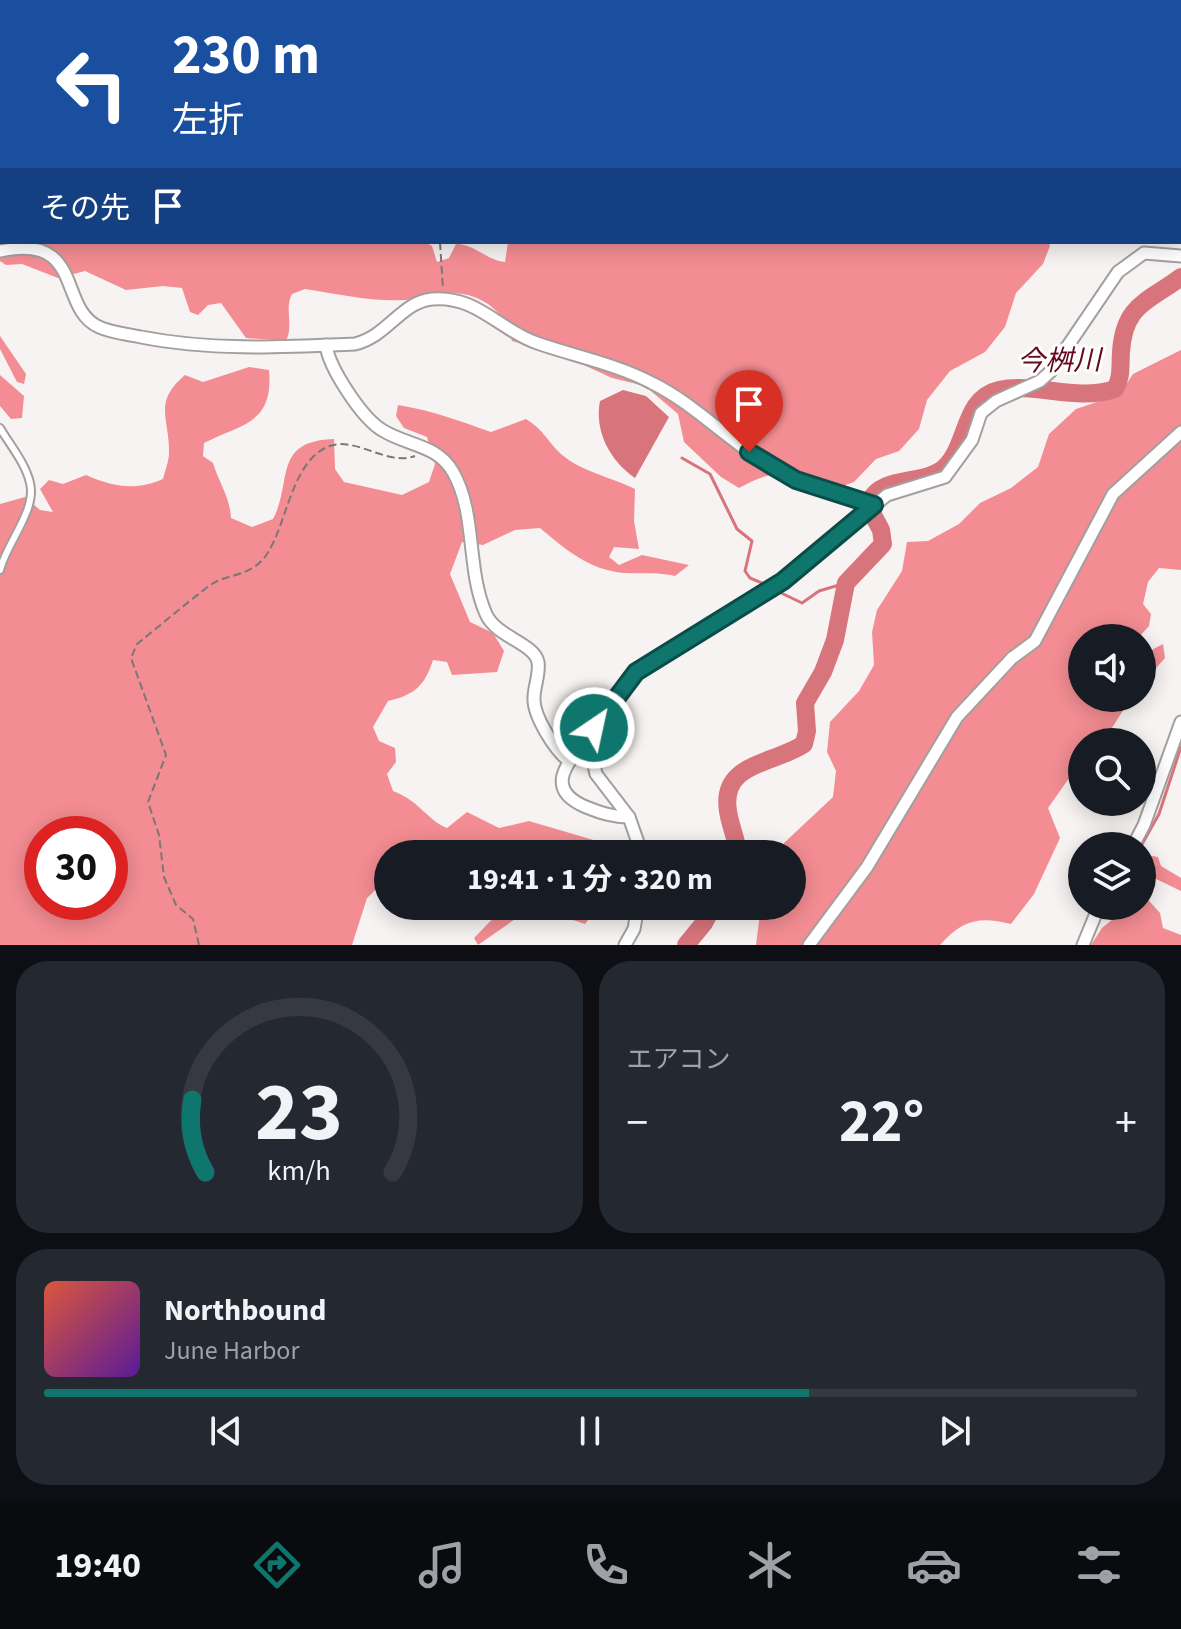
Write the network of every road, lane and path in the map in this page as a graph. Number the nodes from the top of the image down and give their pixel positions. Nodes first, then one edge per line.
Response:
1 (440, 244) edge
2 (1152, 247) edge
3 (0, 251) edge
4 (1181, 256) edge
5 (442, 298) junction
6 (326, 345) junction
7 (0, 428) edge
8 (1181, 432) edge
9 (430, 449) junction
10 (874, 505) junction
11 (0, 570) edge
12 (1181, 722) edge
13 (592, 743) junction
14 (569, 761) junction
15 (629, 817) junction
16 (1140, 832) edge
17 (637, 840) edge
18 (636, 920) edge
19 (1093, 920) edge
20 (199, 945) edge
21 (625, 945) edge
22 (809, 945) edge
23 (1083, 945) edge

1 - 5 path
2 - 4 street
2 - 10 street
3 - 6 street
5 - 6 street
5 - 10 street
6 - 9 street
7 - 11 lane
8 - 22 street
9 - 14 street
9 - 20 path
10 - 13 street
12 - 16 street
13 - 14 street
13 - 15 street
14 - 15 street
15 - 17 street
18 - 21 street
19 - 23 street

